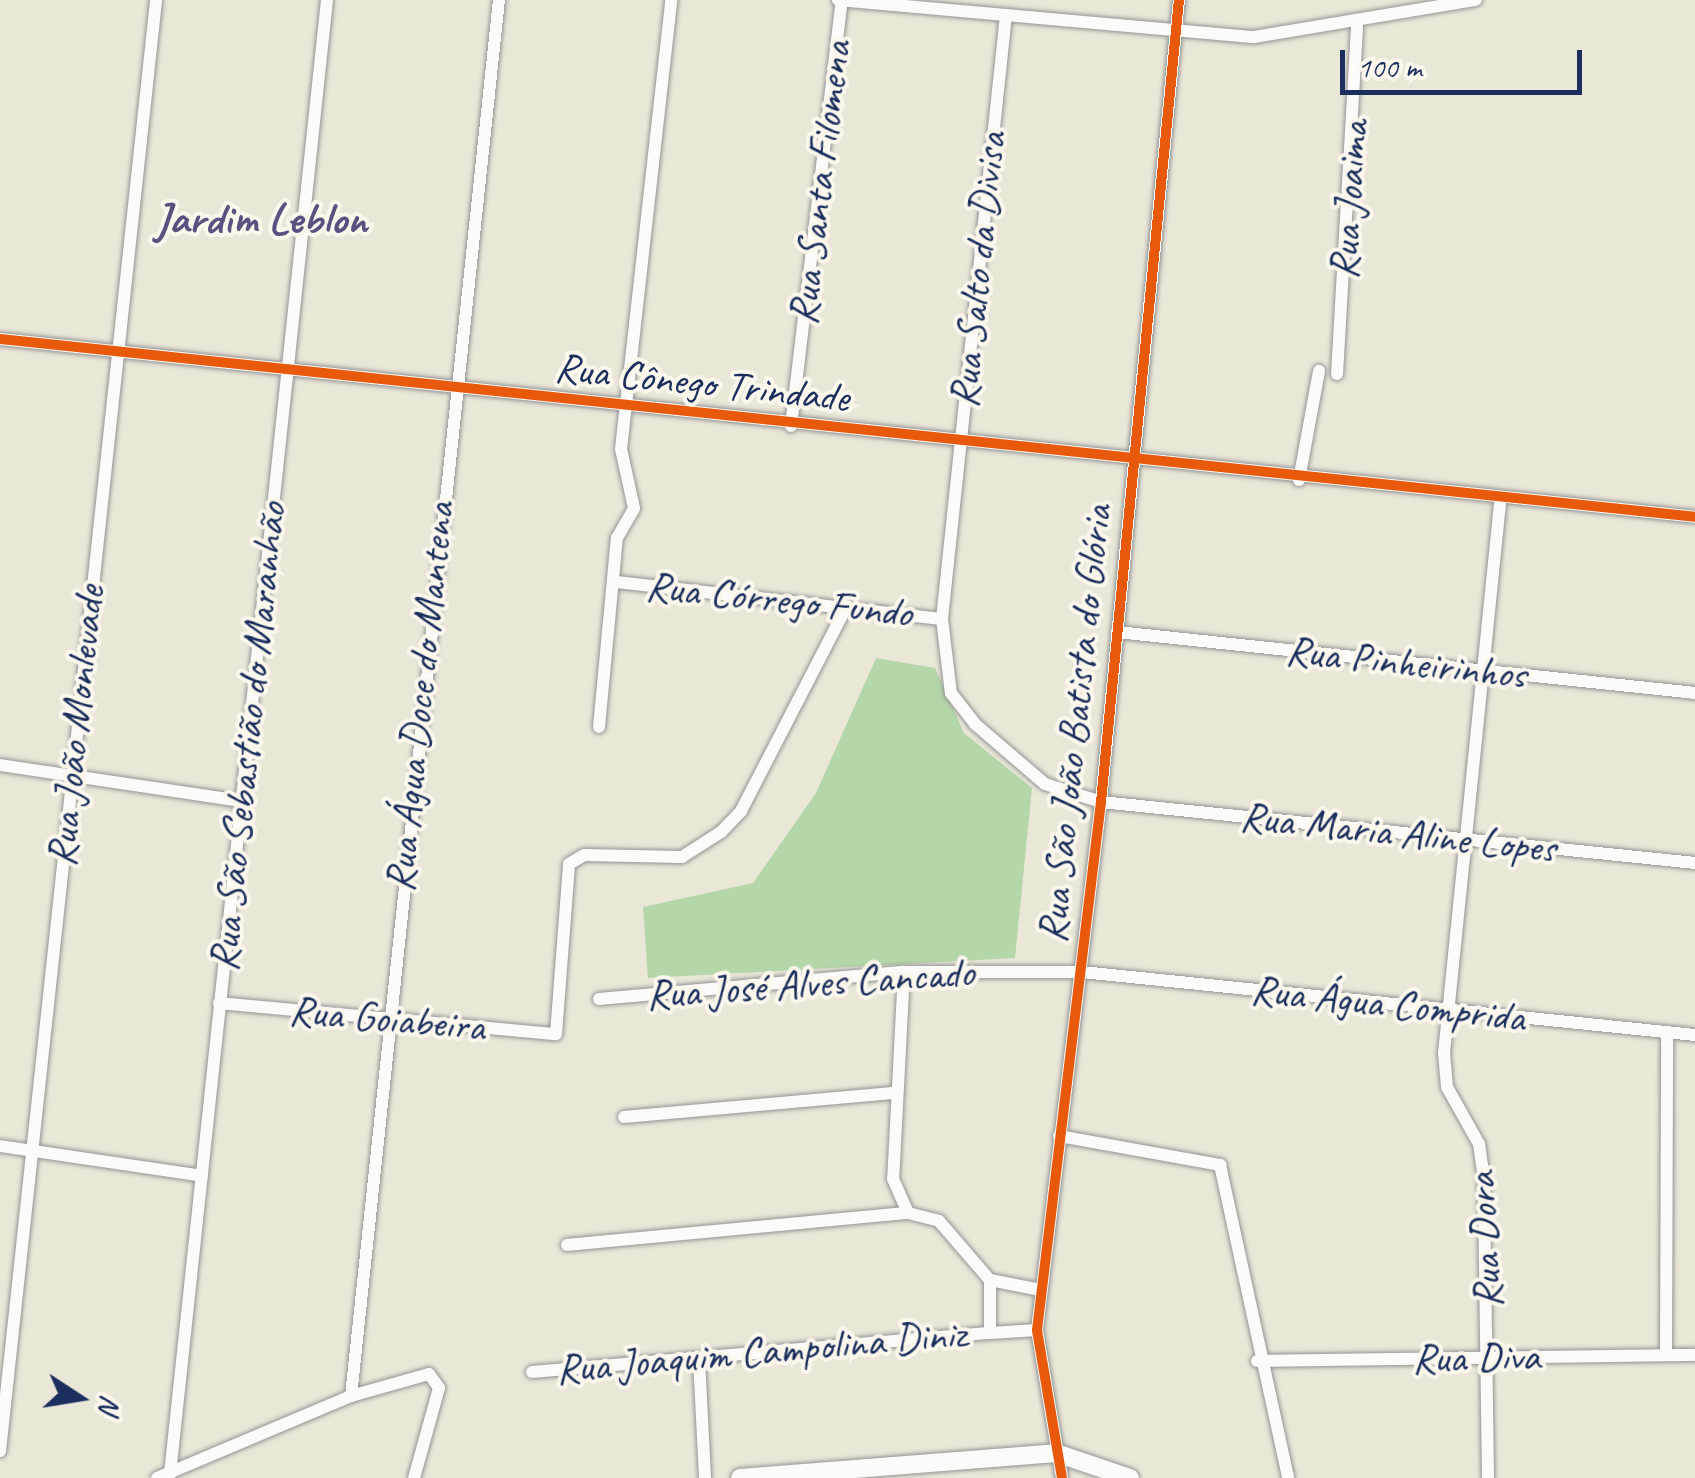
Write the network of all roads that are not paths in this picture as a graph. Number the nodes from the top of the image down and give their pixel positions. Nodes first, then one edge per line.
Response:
1 (156, 0) edge
2 (327, 0) edge
3 (498, 0) edge
4 (672, 0) edge
5 (840, 0) edge
6 (1179, 0) edge
7 (1476, 0) edge
8 (912, 4) edge
9 (1006, 15) junction
10 (1357, 26) junction
11 (1174, 35) junction
12 (0, 339) edge
13 (120, 352) junction
14 (288, 370) junction
15 (1320, 371) dead end
16 (1337, 374) dead end
17 (453, 388) junction
18 (625, 407) junction
19 (791, 426) junction
20 (959, 444) junction
21 (1136, 464) junction
22 (1299, 480) junction
23 (1500, 504) junction
24 (1695, 518) edge
25 (616, 582) junction
26 (847, 606) junction
27 (942, 618) junction
28 (1117, 632) junction
29 (1481, 671) junction
30 (1695, 693) edge
31 (599, 727) dead end
32 (0, 765) edge
33 (68, 775) junction
34 (240, 801) junction
35 (1101, 802) junction
36 (1464, 840) junction
37 (1695, 863) edge
38 (904, 972) junction
39 (1082, 972) junction
40 (598, 998) dead end
41 (219, 1003) junction
42 (1447, 1010) junction
43 (385, 1019) junction
44 (1667, 1032) junction
45 (1695, 1035) edge
46 (896, 1093) junction
47 (624, 1117) dead end
48 (1059, 1136) junction
49 (0, 1146) edge
50 (35, 1151) junction
51 (202, 1176) junction
52 (908, 1213) junction
53 (567, 1246) dead end
54 (990, 1280) junction
55 (1041, 1290) junction
56 (6, 1323) edge
57 (1037, 1330) junction
58 (990, 1333) junction
59 (1666, 1355) junction
60 (1695, 1355) edge
61 (1490, 1358) junction
62 (700, 1359) junction
63 (1257, 1361) junction
64 (532, 1372) dead end
65 (351, 1396) junction
66 (0, 1452) edge
67 (1056, 1453) junction
68 (862, 1472) edge
69 (164, 1476) edge
70 (414, 1478) edge
71 (705, 1478) edge
72 (740, 1478) edge
73 (1062, 1478) edge
74 (1130, 1478) edge
75 (1288, 1478) edge
76 (1488, 1478) edge

1 - 13 street, Rua João Monlevade
2 - 14 street, Rua São Sebastião do Maranhão
3 - 17 street, Rua Água Doce do Mantena
4 - 18 street
5 - 8 street
5 - 19 street, Rua Santa Filomena
6 - 11 street, Rua São João Batista do Glória
7 - 10 street
8 - 9 street
9 - 11 street
9 - 20 street, Rua Salto da Divisa
10 - 11 street
10 - 16 street, Rua Joaima
11 - 21 street, Rua São João Batista do Glória
12 - 13 street, Rua Cônego Trindade
13 - 14 street, Rua Cônego Trindade
13 - 33 street, Rua João Monlevade
14 - 17 street, Rua Cônego Trindade
14 - 34 street, Rua São Sebastião do Maranhão
15 - 22 street
17 - 18 street, Rua Cônego Trindade
17 - 43 street, Rua Água Doce do Mantena
18 - 19 street, Rua Cônego Trindade
18 - 25 street
19 - 20 street, Rua Cônego Trindade
20 - 21 street, Rua Cônego Trindade
20 - 27 street, Rua Salto da Divisa
21 - 22 street, Rua Cônego Trindade
21 - 28 street, Rua São João Batista do Glória
22 - 23 street, Rua Cônego Trindade
23 - 24 street, Rua Cônego Trindade
23 - 29 street, Rua Dora
25 - 26 street, Rua Córrego Fundo
25 - 31 street
26 - 27 street, Rua Córrego Fundo
26 - 43 street, Rua Goiabeira
27 - 35 street, Rua Salto da Divisa
28 - 29 street, Rua Pinheirinhos
28 - 35 street, Rua São João Batista do Glória
29 - 30 street, Rua Pinheirinhos
29 - 36 street, Rua Dora
32 - 33 street
33 - 34 street
33 - 50 street, Rua João Monlevade
34 - 41 street, Rua São Sebastião do Maranhão
35 - 36 street, Rua Maria Aline Lopes
35 - 39 street, Rua São João Batista do Glória
36 - 37 street, Rua Maria Aline Lopes
36 - 42 street, Rua Dora
38 - 39 street, Rua José Alves Cancado
38 - 40 street, Rua José Alves Cancado
38 - 46 street
39 - 42 street, Rua Água Comprida
39 - 48 street, Rua São João Batista do Glória
41 - 43 street, Rua Goiabeira
41 - 51 street, Rua São Sebastião do Maranhão
42 - 44 street, Rua Água Comprida
42 - 61 street, Rua Dora
43 - 65 street, Rua Água Doce do Mantena
44 - 45 street, Rua Água Comprida
44 - 59 street
46 - 47 street
46 - 52 street
48 - 55 street, Rua São João Batista do Glória
48 - 63 street
49 - 50 street
50 - 51 street
50 - 56 street, Rua João Monlevade
51 - 69 street, Rua São Sebastião do Maranhão
52 - 53 street
52 - 54 street
54 - 55 street
54 - 58 street
55 - 57 street, Rua São João Batista do Glória
56 - 66 street, Rua João Monlevade
57 - 58 street, Rua Joaquim Campolina Diniz
57 - 67 street, Rua São João Batista do Glória
58 - 62 street, Rua Joaquim Campolina Diniz
59 - 60 street, Rua Diva
59 - 61 street, Rua Diva
61 - 63 street, Rua Diva
61 - 76 street, Rua Dora
62 - 64 street, Rua Joaquim Campolina Diniz
62 - 71 street
63 - 75 street
65 - 69 street
65 - 70 street
67 - 68 street
67 - 73 street, Rua São João Batista do Glória
67 - 74 street
68 - 72 street

